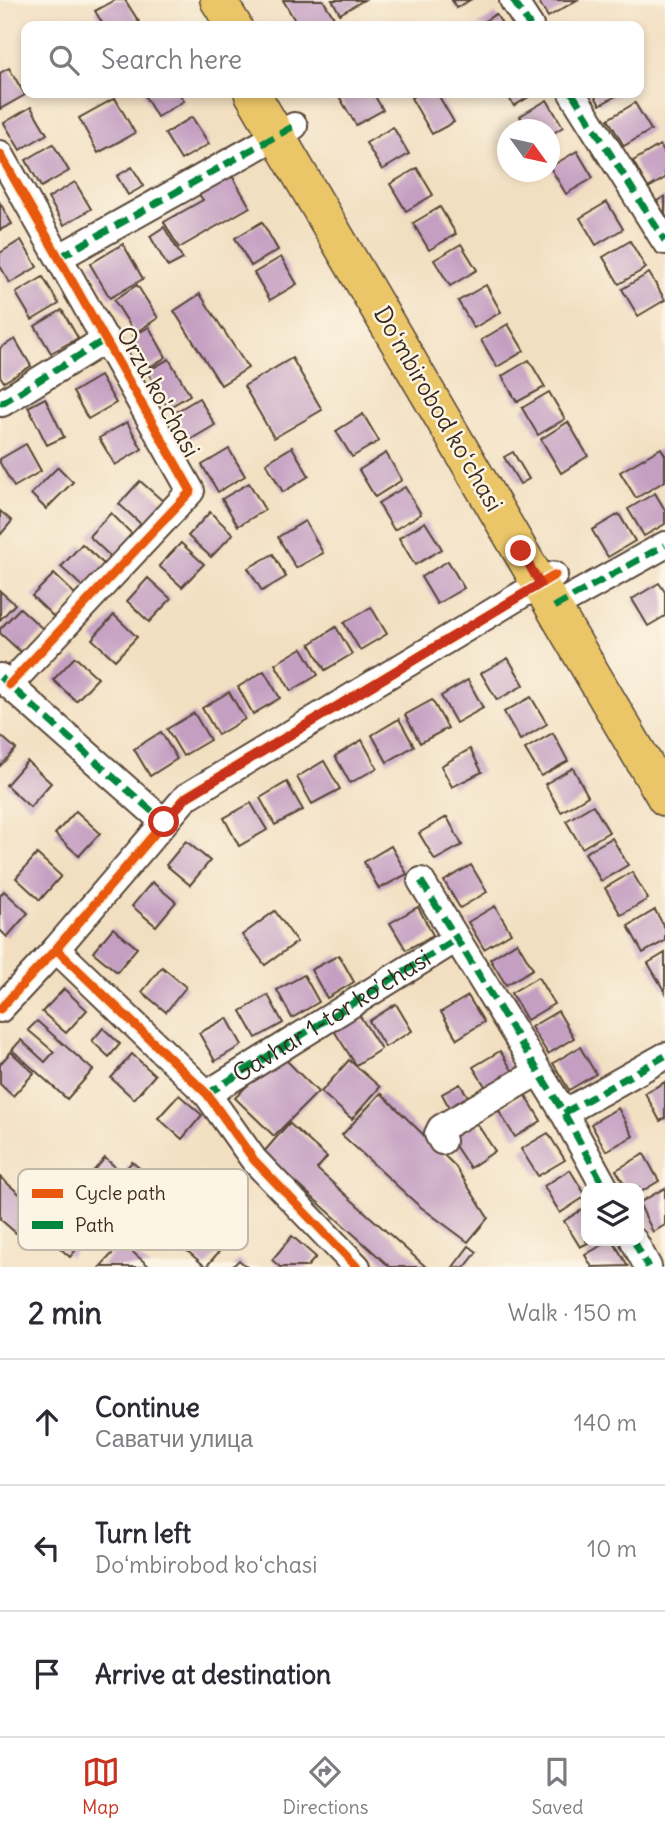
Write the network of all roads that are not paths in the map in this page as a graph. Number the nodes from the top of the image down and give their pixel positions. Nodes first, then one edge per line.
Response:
1 (197, 0) edge
2 (218, 0) edge
3 (513, 0) edge
4 (210, 21) edge
5 (231, 21) edge
6 (527, 21) edge
7 (256, 98) edge
8 (276, 98) edge
9 (575, 98) edge
10 (286, 131) junction
11 (0, 154) edge
12 (665, 241) edge
13 (60, 257) junction
14 (106, 339) junction
15 (0, 402) edge
16 (665, 545) edge
17 (554, 592) junction
18 (4, 681) edge
19 (665, 766) edge
20 (665, 798) edge
21 (164, 822) junction
22 (421, 881) dead end
23 (456, 939) junction
24 (56, 949) junction
25 (0, 1009) edge
26 (665, 1056) edge
27 (538, 1072) junction
28 (207, 1094) junction
29 (564, 1113) junction
30 (442, 1141) dead end
31 (602, 1183) edge
32 (637, 1246) edge
33 (647, 1266) edge
34 (357, 1267) edge

1 - 4 main road
2 - 5 main road
3 - 6 street
7 - 10 main road, Doʻmbirobod koʻchasi
8 - 10 main road, Doʻmbirobod koʻchasi
9 - 12 street
10 - 13 street
10 - 17 main road, Doʻmbirobod koʻchasi
11 - 13 street, Orzu ko'chasi
13 - 14 street, Orzu ko'chasi
14 - 15 street
14 - 18 street, Orzu ko'chasi
16 - 17 street
17 - 19 main road, Doʻmbirobod koʻchasi
17 - 20 main road, Doʻmbirobod koʻchasi
17 - 21 street
18 - 21 street
21 - 24 street
22 - 23 street, Gavhar 1-tor ko'chasi
23 - 27 street, Gavhar 1-tor ko'chasi
23 - 28 street, Gavhar 1-tor ko'chasi
24 - 25 street
24 - 28 street, Gavhar 1-tor ko'chasi
26 - 29 street
27 - 29 street, Gavhar 1-tor ko'chasi
27 - 30 street
28 - 34 street, Gavhar 1-tor ko'chasi
29 - 31 street, Gavhar 1-tor ko'chasi
32 - 33 street

